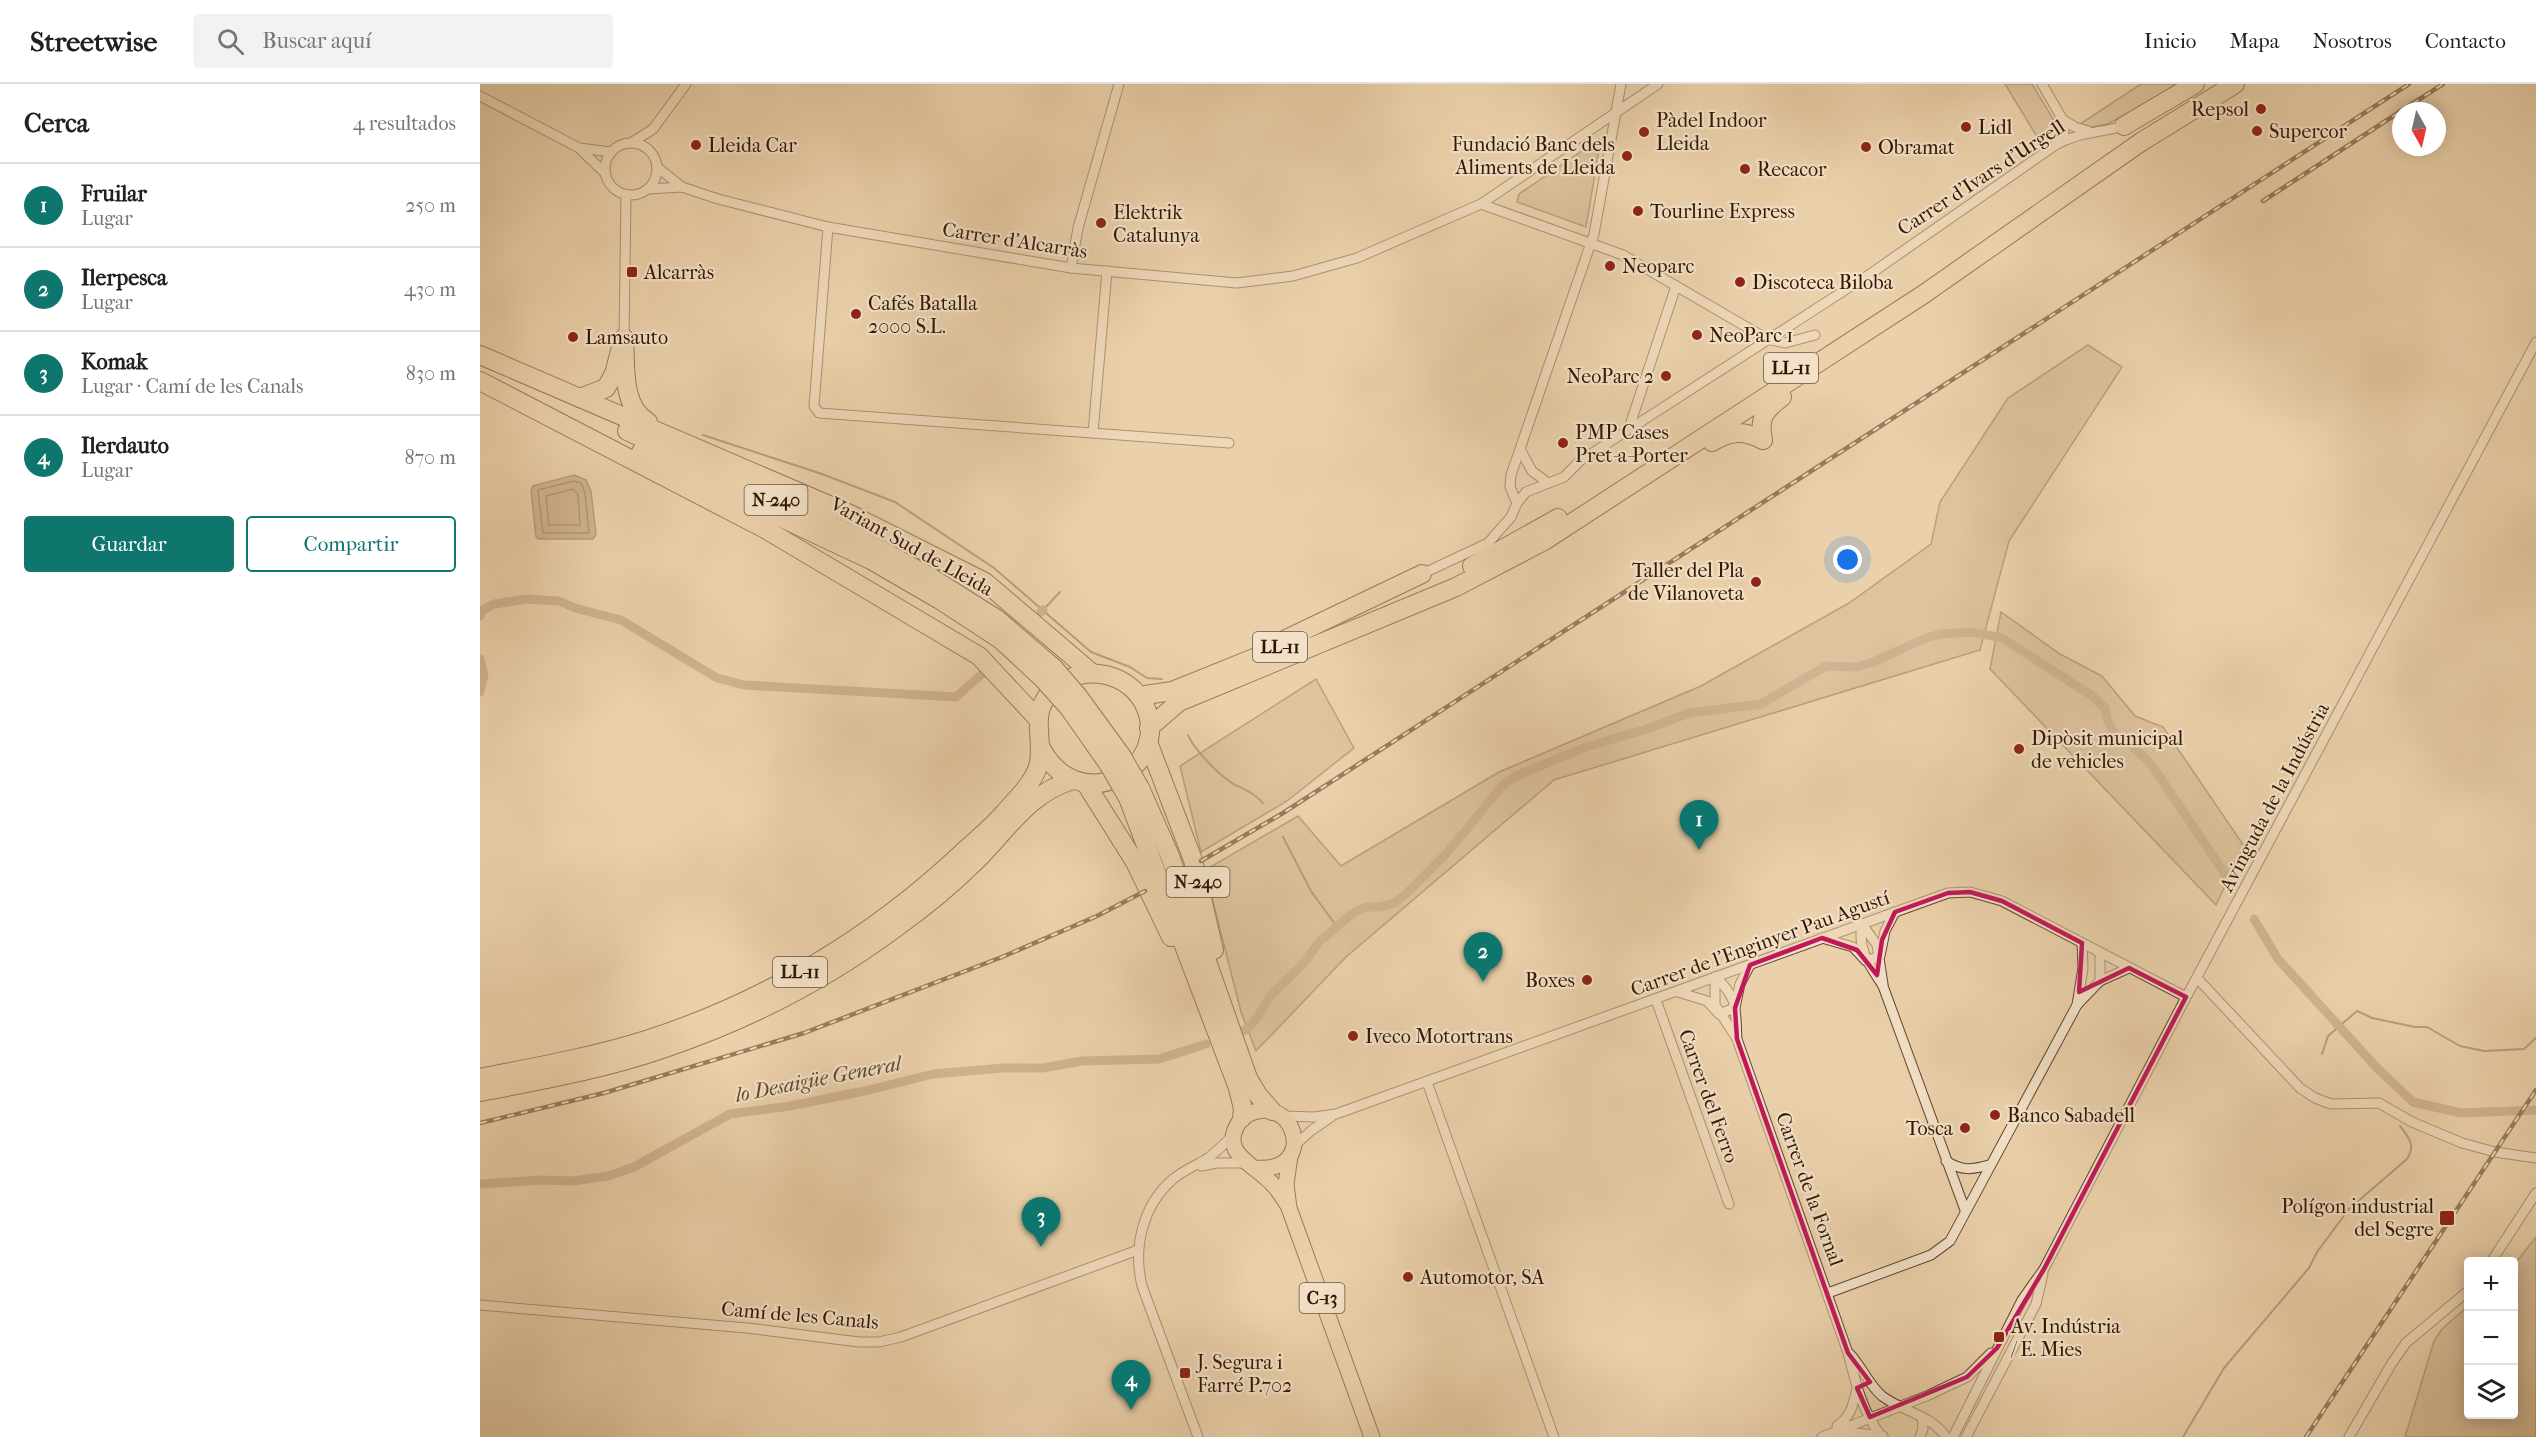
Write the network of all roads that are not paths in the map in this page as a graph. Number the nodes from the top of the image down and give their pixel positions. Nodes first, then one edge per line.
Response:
1 (686, 84) edge
2 (1119, 84) edge
3 (1621, 84) edge
4 (1659, 84) edge
5 (2042, 84) edge
6 (2195, 84) edge
7 (2211, 84) edge
8 (2235, 84) edge
9 (480, 96) edge
10 (1616, 114) junction
11 (2063, 120) junction
12 (2124, 126) joint
13 (653, 129) junction
14 (2093, 131) junction
15 (631, 143) junction
16 (2057, 144) junction
17 (579, 148) junction
18 (649, 151) junction
19 (611, 152) junction
20 (657, 167) junction
21 (605, 173) junction
22 (682, 187) junction
23 (648, 189) junction
24 (626, 195) junction
25 (1481, 204) junction
26 (828, 227) junction
27 (1592, 242) junction
28 (1071, 268) junction
29 (1107, 271) junction
30 (1676, 286) junction
31 (1815, 335) dead end
32 (624, 338) junction
33 (1767, 339) junction
34 (2536, 342) edge
35 (480, 355) edge
36 (480, 363) edge
37 (1815, 365) junction
38 (480, 381) edge
39 (480, 391) edge
40 (580, 398) junction
41 (566, 426) junction
42 (1629, 428) junction
43 (1093, 433) junction
44 (678, 440) junction
45 (1229, 443) dead end
46 (1521, 451) junction
47 (1664, 463) junction
48 (1548, 483) junction
49 (1517, 503) junction
50 (1422, 574) joint
51 (1241, 661) junction
52 (1048, 673) junction
53 (1092, 673) junction
54 (1139, 696) junction
55 (1038, 719) junction
56 (1149, 735) junction
57 (1040, 746) junction
58 (1079, 782) junction
59 (1134, 793) junction
60 (1895, 912) junction
61 (1862, 924) junction
62 (1822, 938) junction
63 (2082, 943) junction
64 (2100, 953) junction
65 (1880, 956) junction
66 (1866, 961) junction
67 (1750, 965) junction
68 (2083, 968) junction
69 (2128, 968) junction
70 (1715, 977) junction
71 (2197, 978) junction
72 (2100, 981) junction
73 (1883, 986) junction
74 (1678, 992) junction
75 (2186, 997) junction
76 (1656, 1000) junction
77 (2077, 1005) junction
78 (1735, 1008) junction
79 (1719, 1014) junction
80 (1224, 1031) junction
81 (1737, 1039) junction
82 (480, 1078) edge
83 (1427, 1082) junction
84 (480, 1092) edge
85 (1276, 1113) junction
86 (1336, 1114) junction
87 (1238, 1125) junction
88 (1292, 1151) junction
89 (2536, 1158) edge
90 (1947, 1161) junction
91 (1250, 1165) junction
92 (1989, 1165) junction
93 (1187, 1170) junction
94 (2536, 1192) edge
95 (1729, 1204) dead end
96 (1289, 1208) junction
97 (1965, 1210) junction
98 (1138, 1250) junction
99 (2494, 1257) edge
100 (2044, 1269) junction
101 (1828, 1293) junction
102 (2464, 1295) edge
103 (480, 1305) edge
104 (1997, 1347) junction
105 (1848, 1353) junction
106 (1870, 1382) junction
107 (1857, 1388) junction
108 (1901, 1406) junction
109 (1870, 1417) junction
110 (1922, 1417) junction
111 (1883, 1436) edge
112 (1966, 1436) edge
113 (1197, 1437) edge
114 (1372, 1437) edge
115 (1554, 1437) edge
116 (1821, 1437) edge
117 (1829, 1437) edge
118 (1920, 1437) edge
119 (1946, 1437) edge
120 (1953, 1437) edge
121 (2349, 1437) edge

1 - 13 street
2 - 28 street
3 - 10 street
4 - 10 street, Carrer d'Alcarràs
5 - 11 street
6 - 12 highway
7 - 51 highway, LL-11
8 - 37 highway, LL-11
9 - 17 street
10 - 25 street, Carrer d'Alcarràs
10 - 27 street
11 - 14 street
11 - 16 street
12 - 14 street, Carrer d'Ivars d'Urgell
13 - 15 street
13 - 18 street
14 - 16 street, Carrer d'Ivars d'Urgell
15 - 18 street
15 - 19 street
16 - 33 street, Carrer d'Ivars d'Urgell
17 - 19 street
17 - 21 street
18 - 20 street
19 - 21 street
20 - 22 street, Carrer d'Alcarràs
20 - 23 street
21 - 24 street
22 - 23 street, Carrer d'Alcarràs
22 - 26 street, Carrer d'Alcarràs
23 - 24 street
24 - 32 street
25 - 27 street
25 - 29 street, Carrer d'Alcarràs
26 - 28 street, Carrer d'Alcarràs
26 - 43 street
27 - 30 street
27 - 46 street
28 - 29 street, Carrer d'Alcarràs
29 - 43 street
30 - 33 street
30 - 42 street
31 - 33 street
32 - 40 highway
32 - 44 highway
33 - 42 street, Carrer d'Ivars d'Urgell
34 - 71 street, Avinguda de la Indústria
35 - 40 highway, N-240
36 - 52 highway, Variant Sud de Lleida / N-240
37 - 47 highway, LL-11
37 - 47 highway
38 - 41 highway, N-240
38 - 52 highway, Variant Sud de Lleida / N-240
39 - 41 highway
40 - 44 highway, N-240
41 - 55 highway, N-240
42 - 48 street, Carrer d'Ivars d'Urgell
43 - 45 street
44 - 53 highway, N-240
46 - 48 street
46 - 49 street
47 - 56 highway, LL-11
48 - 49 street, Carrer d'Ivars d'Urgell
49 - 50 street, Carrer d'Ivars d'Urgell
50 - 51 highway
51 - 54 highway, LL-11
52 - 59 highway, Variant Sud de Lleida / N-240, bridge
53 - 54 highway
53 - 55 highway
54 - 56 highway
55 - 57 highway, LL-11
56 - 58 highway, LL-11
56 - 80 highway, N-240
57 - 58 highway
57 - 82 highway, LL-11
58 - 80 highway, N-240
58 - 84 highway, LL-11
59 - 80 highway, N-240
59 - 80 highway, N-240
60 - 61 street, Carrer de l'Enginyer Pau Agustí
60 - 63 street, Carrer de l'Enginyer Pau Agustí
60 - 65 street
61 - 62 street, Carrer de l'Enginyer Pau Agustí
61 - 65 street
61 - 66 street
62 - 66 street
62 - 67 street, Carrer de l'Enginyer Pau Agustí
63 - 64 street, Carrer de l'Enginyer Pau Agustí
63 - 68 street
64 - 68 street
64 - 69 street, Carrer de l'Enginyer Pau Agustí
64 - 72 street
65 - 66 street
65 - 73 street
66 - 73 street
67 - 70 street, Carrer de l'Enginyer Pau Agustí
67 - 78 street, Carrer de la Fornal
68 - 77 street
69 - 72 street
69 - 75 street, Carrer de l'Enginyer Pau Agustí
70 - 74 street, Carrer de l'Enginyer Pau Agustí
70 - 78 street, Carrer de la Fornal
70 - 79 street, Carrer de la Fornal
71 - 75 street, Avinguda de la Indústria
71 - 89 street
72 - 77 street
73 - 90 street
74 - 76 street, Carrer de l'Enginyer Pau Agustí
74 - 79 street, Carrer de la Fornal
75 - 100 street, Avinguda de la Indústria
76 - 83 street, Carrer de l'Enginyer Pau Agustí
76 - 95 street, Carrer del Ferro
77 - 92 street
78 - 79 street
78 - 81 street, Carrer de la Fornal
79 - 81 street, Carrer de la Fornal
80 - 85 highway, N-240
80 - 87 highway, N-240
81 - 101 street, Carrer de la Fornal
83 - 86 street, Carrer de l'Enginyer Pau Agustí
83 - 115 street
85 - 86 street, Carrer de l'Enginyer Pau Agustí
85 - 87 main road
85 - 88 main road
86 - 88 street, Carrer de l'Enginyer Pau Agustí
87 - 91 main road, C-13
87 - 93 street
88 - 91 main road
88 - 96 main road, C-13
90 - 92 street
90 - 97 street
91 - 93 street
91 - 96 main road, C-13
92 - 97 street
93 - 98 street
94 - 99 street
96 - 114 main road, C-13
97 - 101 street
98 - 103 street, Camí de les Canals
98 - 113 street
100 - 104 street, Avinguda de la Indústria
100 - 112 street, Avinguda de la Indústria
101 - 105 street, Carrer de la Fornal
102 - 121 street
104 - 108 street
104 - 120 street, Avinguda de la Indústria
105 - 106 street, Carrer de la Fornal
105 - 107 street, Carrer de la Fornal
106 - 107 street
106 - 108 street, Carrer de la Fornal
107 - 109 street, Carrer de la Fornal
107 - 116 street
108 - 109 street
108 - 110 street, Carrer de la Fornal
109 - 111 street, Carrer de la Fornal
109 - 116 street
110 - 118 street
110 - 119 street, Carrer de la Fornal
111 - 117 street

